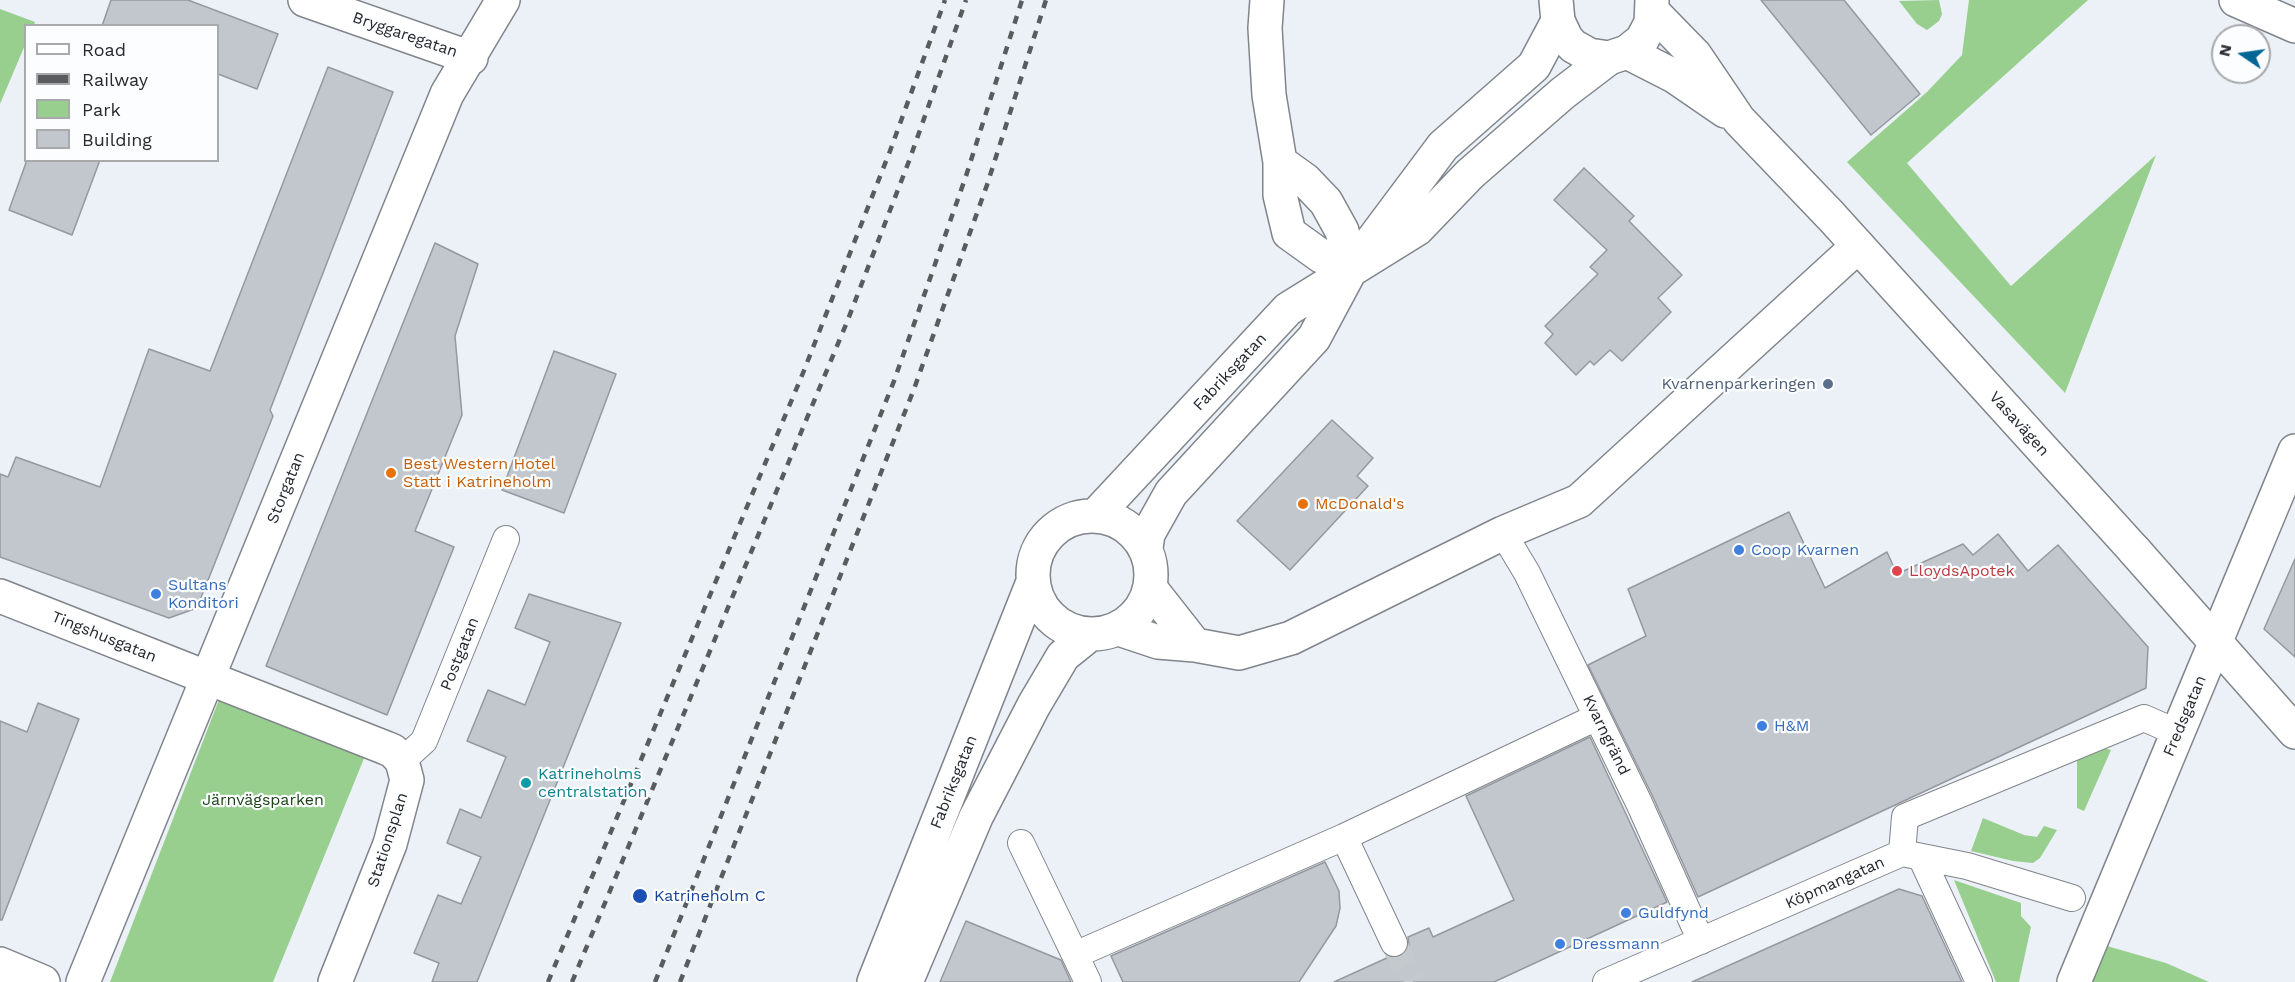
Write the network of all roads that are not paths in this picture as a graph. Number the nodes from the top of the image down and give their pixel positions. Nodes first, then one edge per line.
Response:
1 (305, 0) edge
2 (503, 0) edge
3 (1267, 0) edge
4 (2236, 0) edge
5 (1557, 6) edge
6 (1652, 6) edge
7 (2295, 26) edge
8 (1618, 55) junction
9 (471, 58) junction
10 (1738, 120) junction
11 (1280, 162) junction
12 (1857, 246) junction
13 (1351, 269) junction
14 (2295, 451) edge
15 (1096, 515) junction
16 (1503, 533) junction
17 (506, 539) dead end
18 (1146, 548) junction
19 (1033, 582) junction
20 (1151, 589) junction
21 (0, 596) edge
22 (1104, 632) junction
23 (2216, 643) junction
24 (1194, 645) junction
25 (208, 679) junction
26 (1597, 717) junction
27 (2295, 732) edge
28 (2178, 733) junction
29 (402, 761) junction
30 (1344, 837) junction
31 (1021, 843) dead end
32 (1912, 855) junction
33 (2072, 898) dead end
34 (1701, 941) junction
35 (1394, 943) tunnel mouth
36 (1075, 955) junction
37 (0, 964) edge
38 (43, 982) edge
39 (83, 982) edge
40 (335, 982) edge
41 (874, 982) edge
42 (906, 982) edge
43 (1088, 982) edge
44 (1606, 982) edge
45 (1979, 982) edge
46 (2074, 982) edge

1 - 9 street, Bryggaregatan
2 - 9 street, Storgatan
3 - 11 street
4 - 7 street
5 - 8 street, Vasavägen
5 - 13 street, Fabriksgatan
6 - 8 street, Vasavägen
6 - 10 street, Vasavägen
8 - 10 street, Vasavägen
8 - 13 street, Fabriksgatan
9 - 25 street, Storgatan
10 - 12 street, Vasavägen
11 - 13 street
11 - 13 street
12 - 16 street
12 - 23 street, Vasavägen
13 - 15 street, Fabriksgatan
13 - 18 street, Fabriksgatan
14 - 23 street, Fredsgatan
15 - 18 street
15 - 19 street
16 - 24 street
16 - 26 street, Kvarngränd
17 - 29 street, Postgatan
18 - 20 street
19 - 22 street
19 - 41 street, Fabriksgatan
20 - 22 street
20 - 24 street
21 - 25 street, Tingshusgatan
22 - 24 street
22 - 42 street, Fabriksgatan
23 - 27 street, Vasavägen
23 - 28 street, Fredsgatan
25 - 29 street
25 - 39 street, Storgatan
26 - 30 street
26 - 34 street, Kvarngränd
28 - 32 street
28 - 46 street, Fredsgatan
29 - 40 street, Stationsplan
30 - 35 street
30 - 36 street
31 - 36 street
32 - 33 street
32 - 34 street, Köpmangatan
32 - 45 street
34 - 44 street, Köpmangatan
36 - 43 street
37 - 38 street

